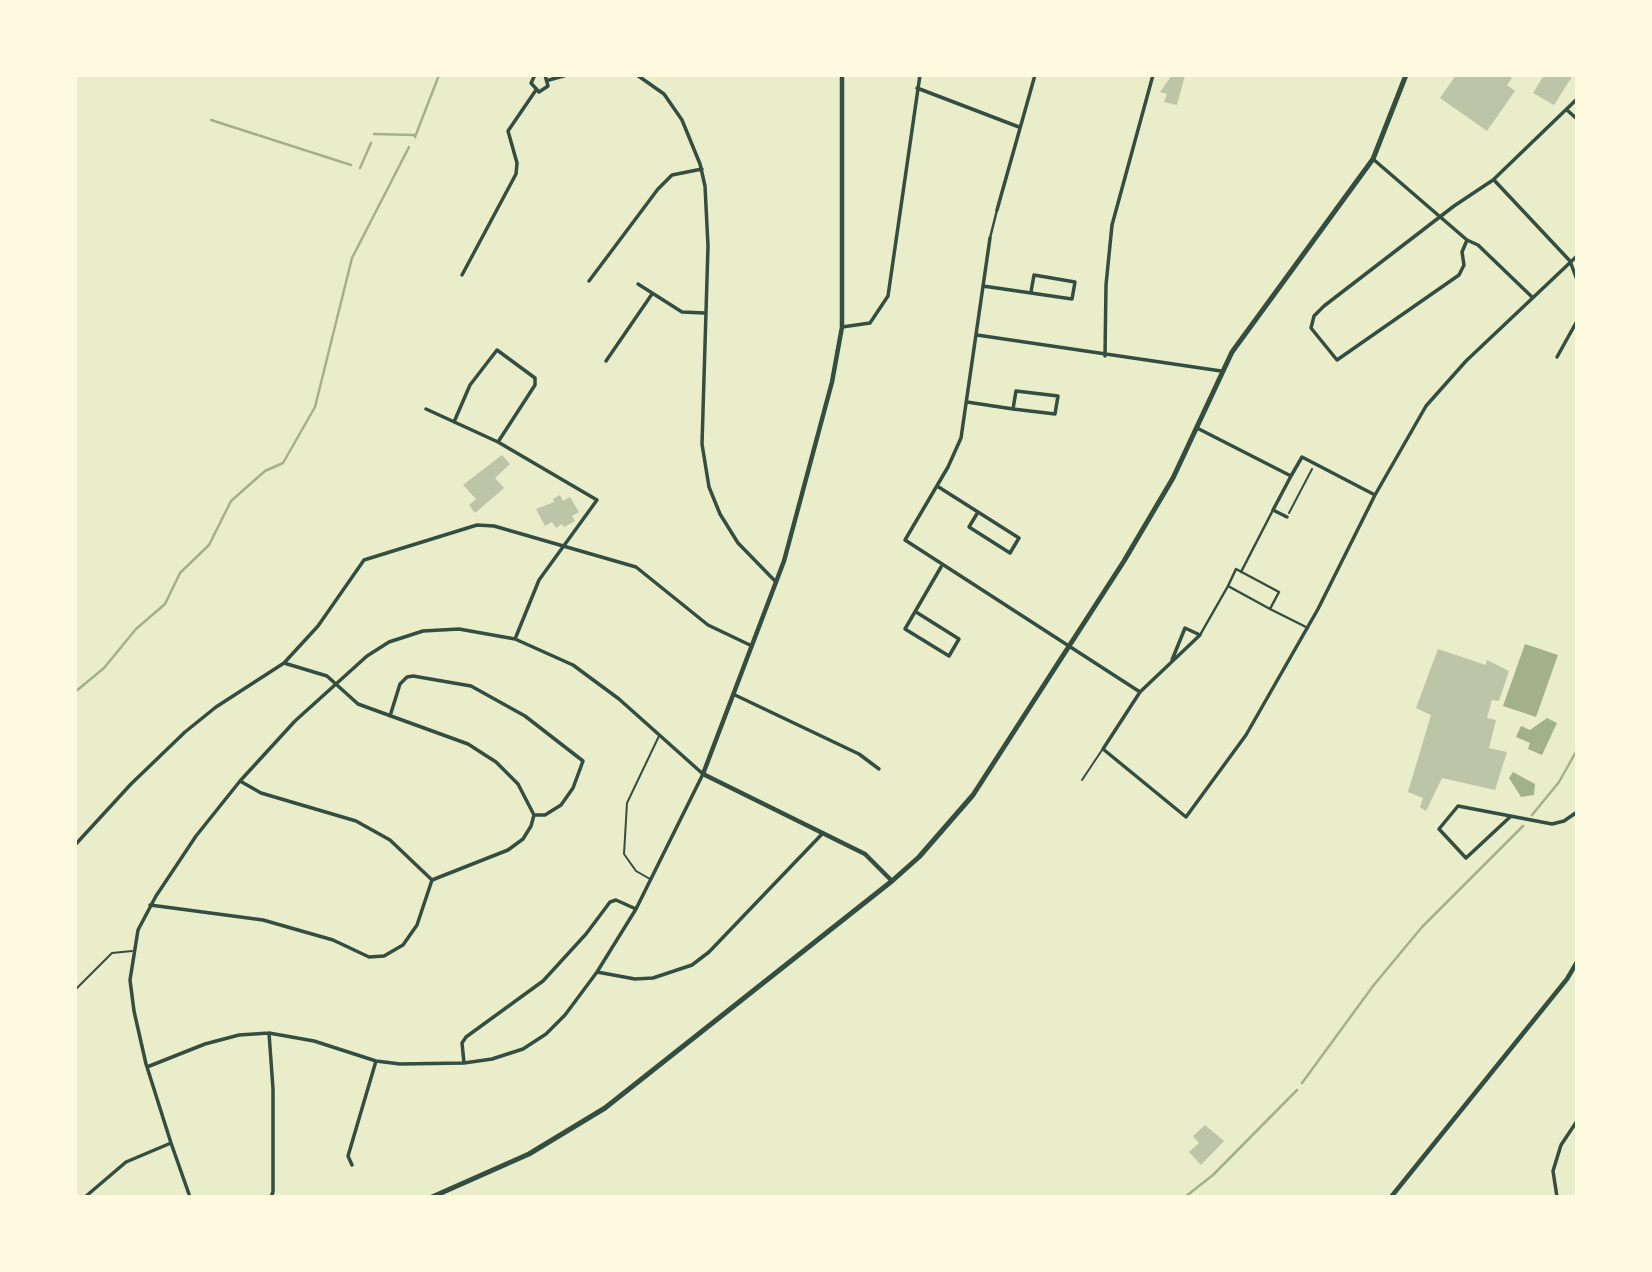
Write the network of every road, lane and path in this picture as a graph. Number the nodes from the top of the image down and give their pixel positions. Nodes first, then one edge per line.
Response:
1 (545, 75) edge
2 (567, 75) edge
3 (637, 75) edge
4 (842, 75) edge
5 (920, 75) edge
6 (1035, 75) edge
7 (1153, 75) edge
8 (1406, 75) edge
9 (533, 76) edge
10 (548, 80) junction
11 (917, 88) junction
12 (536, 90) junction
13 (1577, 99) edge
14 (1567, 110) junction
15 (1577, 119) edge
16 (1019, 127) junction
17 (1373, 159) junction
18 (702, 169) junction
19 (1493, 180) junction
20 (996, 210) joint
21 (1442, 215) junction
22 (990, 238) joint
23 (1467, 240) junction
24 (1577, 256) edge
25 (1570, 261) junction
26 (462, 275) dead end
27 (1577, 279) edge
28 (589, 281) dead end
29 (638, 284) dead end
30 (983, 286) junction
31 (1031, 292) junction
32 (652, 294) junction
33 (1533, 297) junction
34 (705, 313) junction
35 (1577, 321) edge
36 (842, 327) junction
37 (977, 335) junction
38 (1105, 356) junction
39 (1557, 357) dead end
40 (606, 361) dead end
41 (1221, 371) junction
42 (967, 402) junction
43 (426, 409) dead end
44 (1013, 409) junction
45 (454, 422) junction
46 (1197, 428) junction
47 (498, 442) junction
48 (1312, 470) dead end
49 (1291, 476) junction
50 (937, 486) junction
51 (1375, 495) junction
52 (1273, 510) junction
53 (978, 512) junction
54 (1287, 517) joint
55 (565, 545) junction
56 (941, 567) junction
57 (1241, 572) junction
58 (776, 582) junction
59 (1227, 586) junction
60 (1270, 609) junction
61 (916, 612) junction
62 (1308, 628) junction
63 (1200, 635) junction
64 (515, 639) junction
65 (752, 646) junction
66 (1070, 646) junction
67 (1172, 660) junction
68 (284, 663) junction
69 (335, 684) junction
70 (1140, 692) junction
71 (735, 695) junction
72 (390, 716) junction
73 (660, 735) junction
74 (1103, 749) junction
75 (879, 769) dead end
76 (703, 775) junction
77 (1082, 780) dead end
78 (240, 781) junction
79 (1577, 812) edge
80 (534, 815) junction
81 (1510, 817) junction
82 (823, 832) junction
83 (75, 845) edge
84 (432, 880) junction
85 (651, 880) junction
86 (892, 881) junction
87 (150, 905) junction
88 (636, 909) junction
89 (132, 951) junction
90 (1577, 961) edge
91 (597, 972) junction
92 (75, 990) edge
93 (269, 1033) junction
94 (376, 1062) junction
95 (464, 1063) junction
96 (147, 1067) junction
97 (1577, 1121) edge
98 (171, 1143) junction
99 (352, 1165) dead end
100 (85, 1197) edge
101 (190, 1197) edge
102 (271, 1197) edge
103 (432, 1197) edge
104 (1391, 1197) edge
105 (1557, 1197) edge

1 - 10 street
2 - 10 street
3 - 18 street
4 - 36 street
5 - 11 street
6 - 16 street
7 - 38 street
8 - 17 main road
9 - 12 street
10 - 12 street
11 - 16 street
11 - 36 street
12 - 26 street
13 - 14 street
14 - 15 street
14 - 19 street
16 - 20 street
17 - 21 street
17 - 41 main road
18 - 28 street
18 - 34 street
19 - 21 street
19 - 25 street
20 - 22 street
21 - 23 street
21 - 23 street
22 - 30 street
23 - 33 street
24 - 25 street
25 - 27 street
25 - 33 street
29 - 32 street
30 - 31 street
30 - 37 street
31 - 31 street
32 - 34 street
32 - 40 street
33 - 51 street
34 - 58 street
35 - 39 street
36 - 58 street
37 - 38 street
37 - 42 street
38 - 41 street
41 - 46 main road
42 - 44 street
42 - 50 street
43 - 45 street
44 - 44 street
45 - 47 street
45 - 47 street
46 - 49 street
46 - 66 main road
47 - 55 street
48 - 54 path
49 - 51 street
49 - 52 street
50 - 53 street
50 - 56 street
51 - 62 street
52 - 54 street
52 - 57 street
53 - 53 street
55 - 64 street
55 - 65 street
55 - 68 street
56 - 61 street
56 - 66 street
57 - 59 street
57 - 60 street
58 - 65 street
59 - 60 street
59 - 63 street
60 - 62 street
61 - 61 street
62 - 74 street
63 - 67 street
63 - 67 street
64 - 69 street
64 - 73 street
65 - 71 street
66 - 70 street
66 - 86 main road
67 - 70 street
68 - 69 street
68 - 83 street
69 - 72 street
69 - 78 street
70 - 74 street
71 - 75 street
71 - 76 street
72 - 80 street
72 - 80 street
73 - 76 street
73 - 85 lane
74 - 77 lane
76 - 82 street
76 - 85 street
78 - 84 street
78 - 87 street
79 - 81 street
80 - 84 street
81 - 81 street
82 - 86 street
82 - 91 street
84 - 87 street
85 - 88 street
86 - 103 main road
87 - 89 street
88 - 91 street
88 - 95 street
89 - 92 lane
89 - 96 street
90 - 104 street
91 - 95 street
93 - 94 street
93 - 96 street
93 - 102 street
94 - 95 street
94 - 99 street
96 - 98 street
97 - 105 street
98 - 100 street
98 - 101 street

